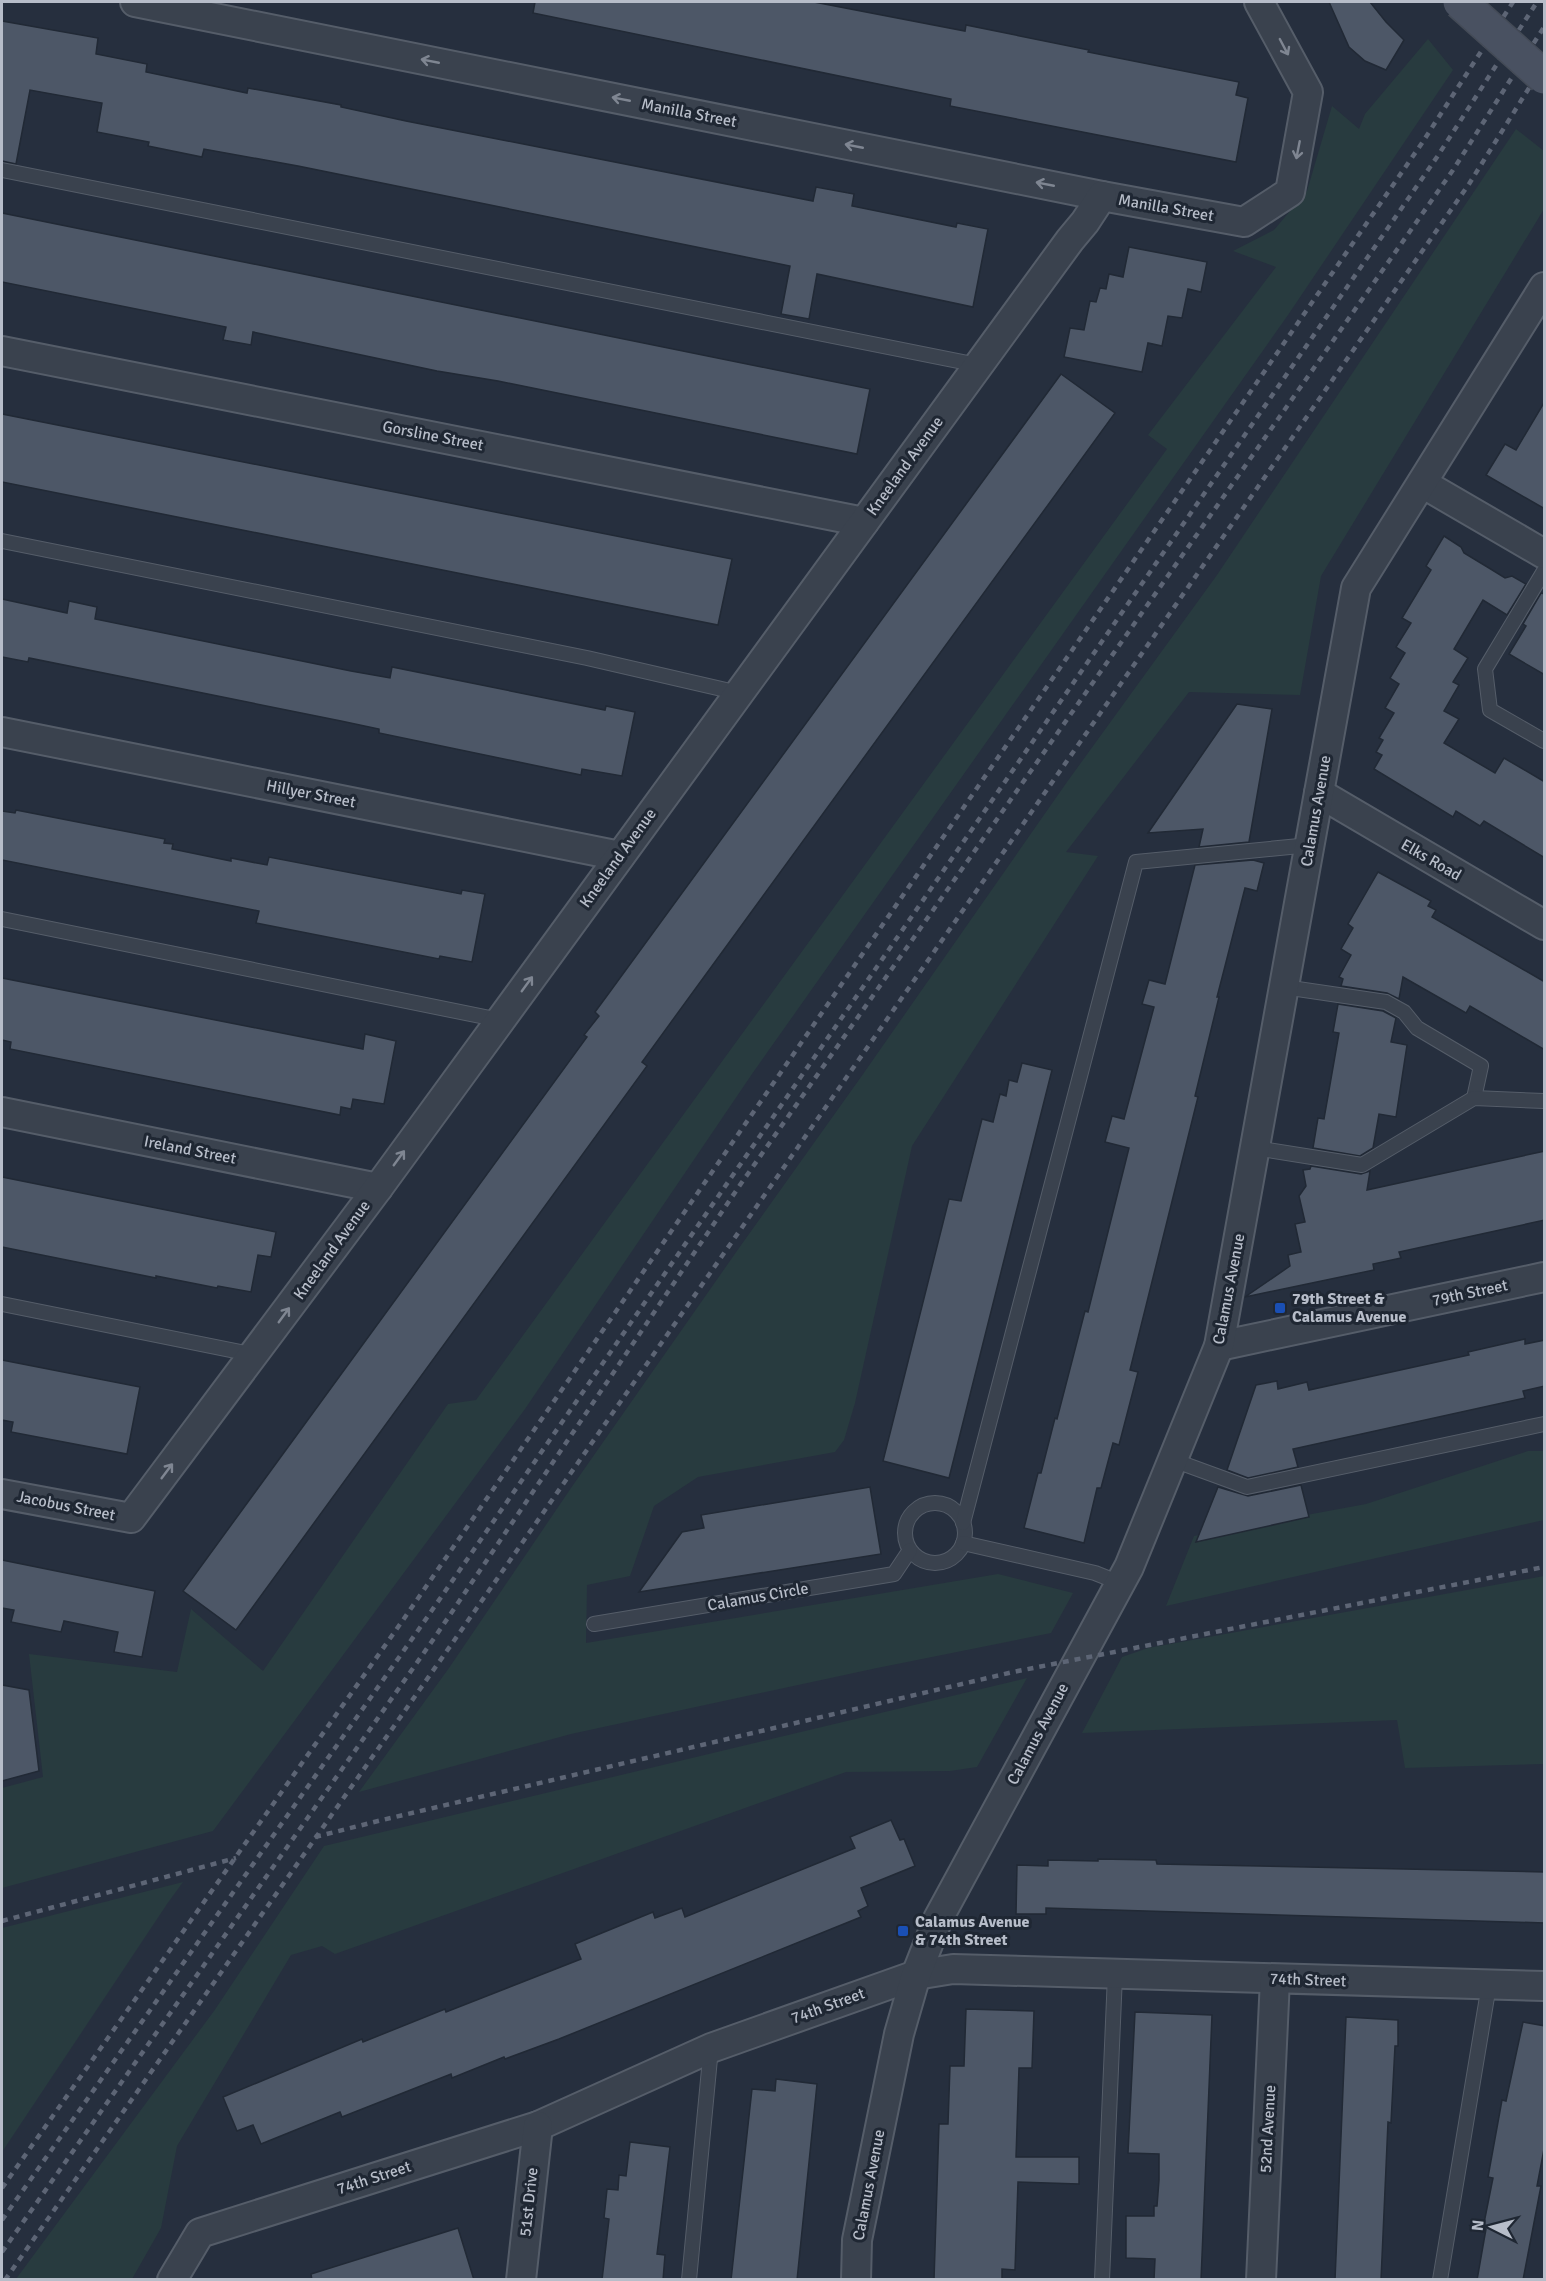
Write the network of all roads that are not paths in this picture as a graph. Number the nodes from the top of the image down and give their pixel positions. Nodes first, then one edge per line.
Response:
1 (135, 2) edge
2 (1259, 2) edge
3 (1460, 2) edge
4 (1545, 77) edge
5 (2, 170) edge
6 (1102, 196) junction
7 (1545, 287) edge
8 (2, 351) edge
9 (978, 365) junction
10 (1422, 483) junction
11 (864, 522) junction
12 (2, 541) edge
13 (1545, 554) edge
14 (1545, 571) edge
15 (739, 693) junction
16 (2, 732) edge
17 (1545, 741) edge
18 (1319, 793) junction
19 (1310, 845) junction
20 (620, 856) junction
21 (2, 919) edge
22 (1545, 925) edge
23 (1284, 987) junction
24 (500, 1020) junction
25 (1474, 1098) junction
26 (1545, 1101) edge
27 (2, 1112) edge
28 (1255, 1149) junction
29 (378, 1188) junction
30 (1545, 1277) edge
31 (2, 1304) edge
32 (1220, 1346) junction
33 (255, 1355) junction
34 (1545, 1424) edge
35 (1173, 1460) junction
36 (2, 1494) edge
37 (131, 1518) joint
38 (963, 1523) junction
39 (963, 1543) junction
40 (910, 1550) junction
41 (1120, 1583) junction
42 (594, 1624) dead end
43 (916, 1975) junction
44 (1115, 1975) junction
45 (1275, 1979) junction
46 (1489, 1985) junction
47 (1545, 1986) edge
48 (711, 2048) junction
49 (538, 2126) junction
50 (172, 2280) edge
51 (521, 2280) edge
52 (689, 2280) edge
53 (856, 2280) edge
54 (1102, 2280) edge
55 (1261, 2280) edge
56 (1440, 2280) edge

6 -> 1 street, Manilla Street
2 -> 6 street, Manilla Street
3 - 4 main road, bridge
5 - 9 lane
6 - 9 street, Kneeland Avenue
7 - 10 street, Calamus Avenue
8 - 11 street, Gorsline Street
9 - 11 street, Kneeland Avenue
10 - 13 street
10 - 18 street, Calamus Avenue
11 - 15 street, Kneeland Avenue
12 - 15 lane
14 - 17 lane
15 - 20 street, Kneeland Avenue
16 - 20 street, Hillyer Street
18 - 19 street, Calamus Avenue
18 - 22 street, Elks Road
19 - 23 street, Calamus Avenue
19 - 38 lane
24 -> 20 street, Kneeland Avenue
21 - 24 lane
23 - 25 lane
23 - 28 street, Calamus Avenue
29 -> 24 street, Kneeland Avenue
25 - 26 lane
25 - 28 lane
27 - 29 street, Ireland Street
28 - 32 street, Calamus Avenue
33 -> 29 street, Kneeland Avenue
30 - 32 street, 79th Street
31 - 33 lane
32 - 35 street, Calamus Avenue
37 -> 33 street, Kneeland Avenue
34 - 35 lane
35 - 41 street, Calamus Avenue
36 - 37 street, Jacobus Street
38 - 39 lane
38 - 40 lane
39 - 40 lane
39 - 41 lane
40 - 42 lane, Calamus Circle
41 - 43 street, Calamus Avenue
43 - 44 street, 74th Street
43 - 48 street, 74th Street
43 - 53 street, Calamus Avenue
44 - 45 street, 74th Street
44 - 54 lane
45 - 46 street, 74th Street
45 - 55 street, 52nd Avenue
46 - 47 street, 74th Street
46 - 56 lane
48 - 49 street, 74th Street
48 - 52 lane
49 - 50 street, 74th Street
49 - 51 street, 51st Drive

